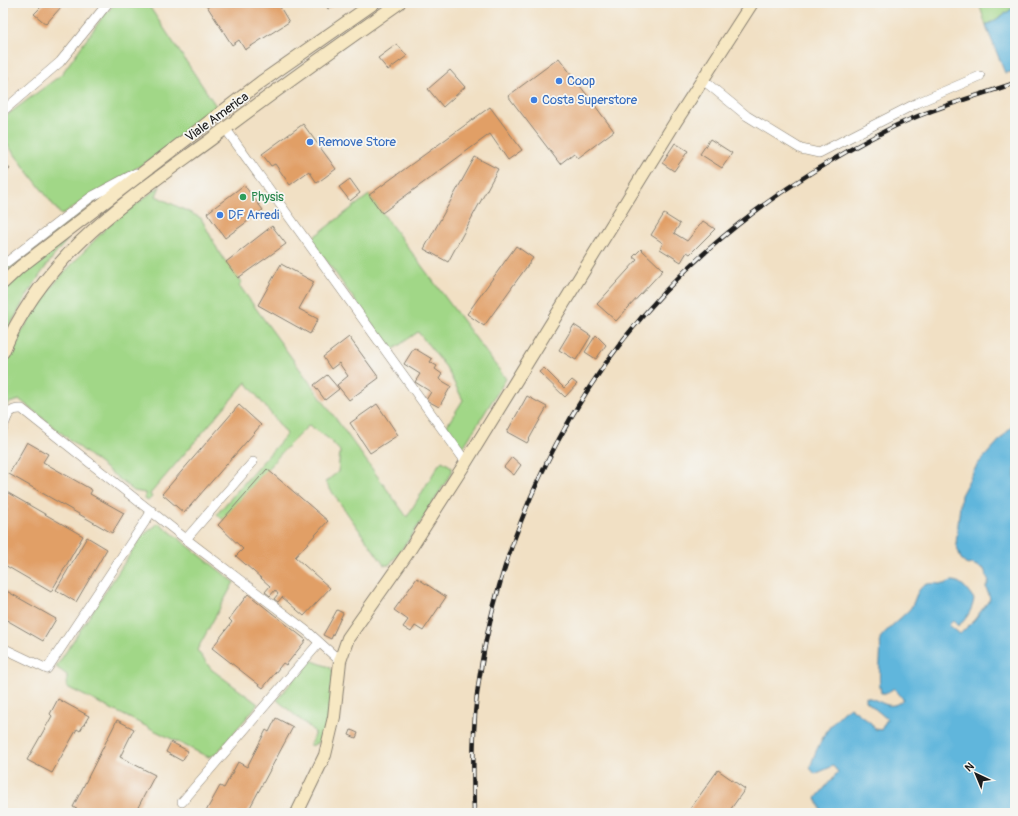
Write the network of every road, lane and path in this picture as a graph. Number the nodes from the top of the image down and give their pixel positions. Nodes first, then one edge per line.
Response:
1 (108, 3) edge
2 (374, 3) edge
3 (399, 3) edge
4 (752, 3) edge
5 (980, 76) dead end
6 (703, 80) junction
7 (3, 111) edge
8 (225, 128) junction
9 (158, 162) junction
10 (3, 265) edge
11 (3, 283) edge
12 (3, 352) edge
13 (3, 428) edge
14 (253, 462) dead end
15 (466, 462) junction
16 (152, 511) junction
17 (186, 539) junction
18 (320, 643) junction
19 (3, 648) edge
20 (340, 661) junction
21 (182, 802) dead end
22 (297, 813) edge

1 - 7 street
2 - 9 main road, Viale America
3 - 8 main road, Viale America
4 - 6 main road
5 - 6 street
6 - 15 main road
8 - 12 main road, Viale America
8 - 15 street
9 - 10 street
9 - 11 main road, Viale America
13 - 16 street
14 - 17 street
15 - 20 main road
16 - 17 street
16 - 19 street
17 - 18 street
18 - 20 street
18 - 21 street
20 - 22 main road

